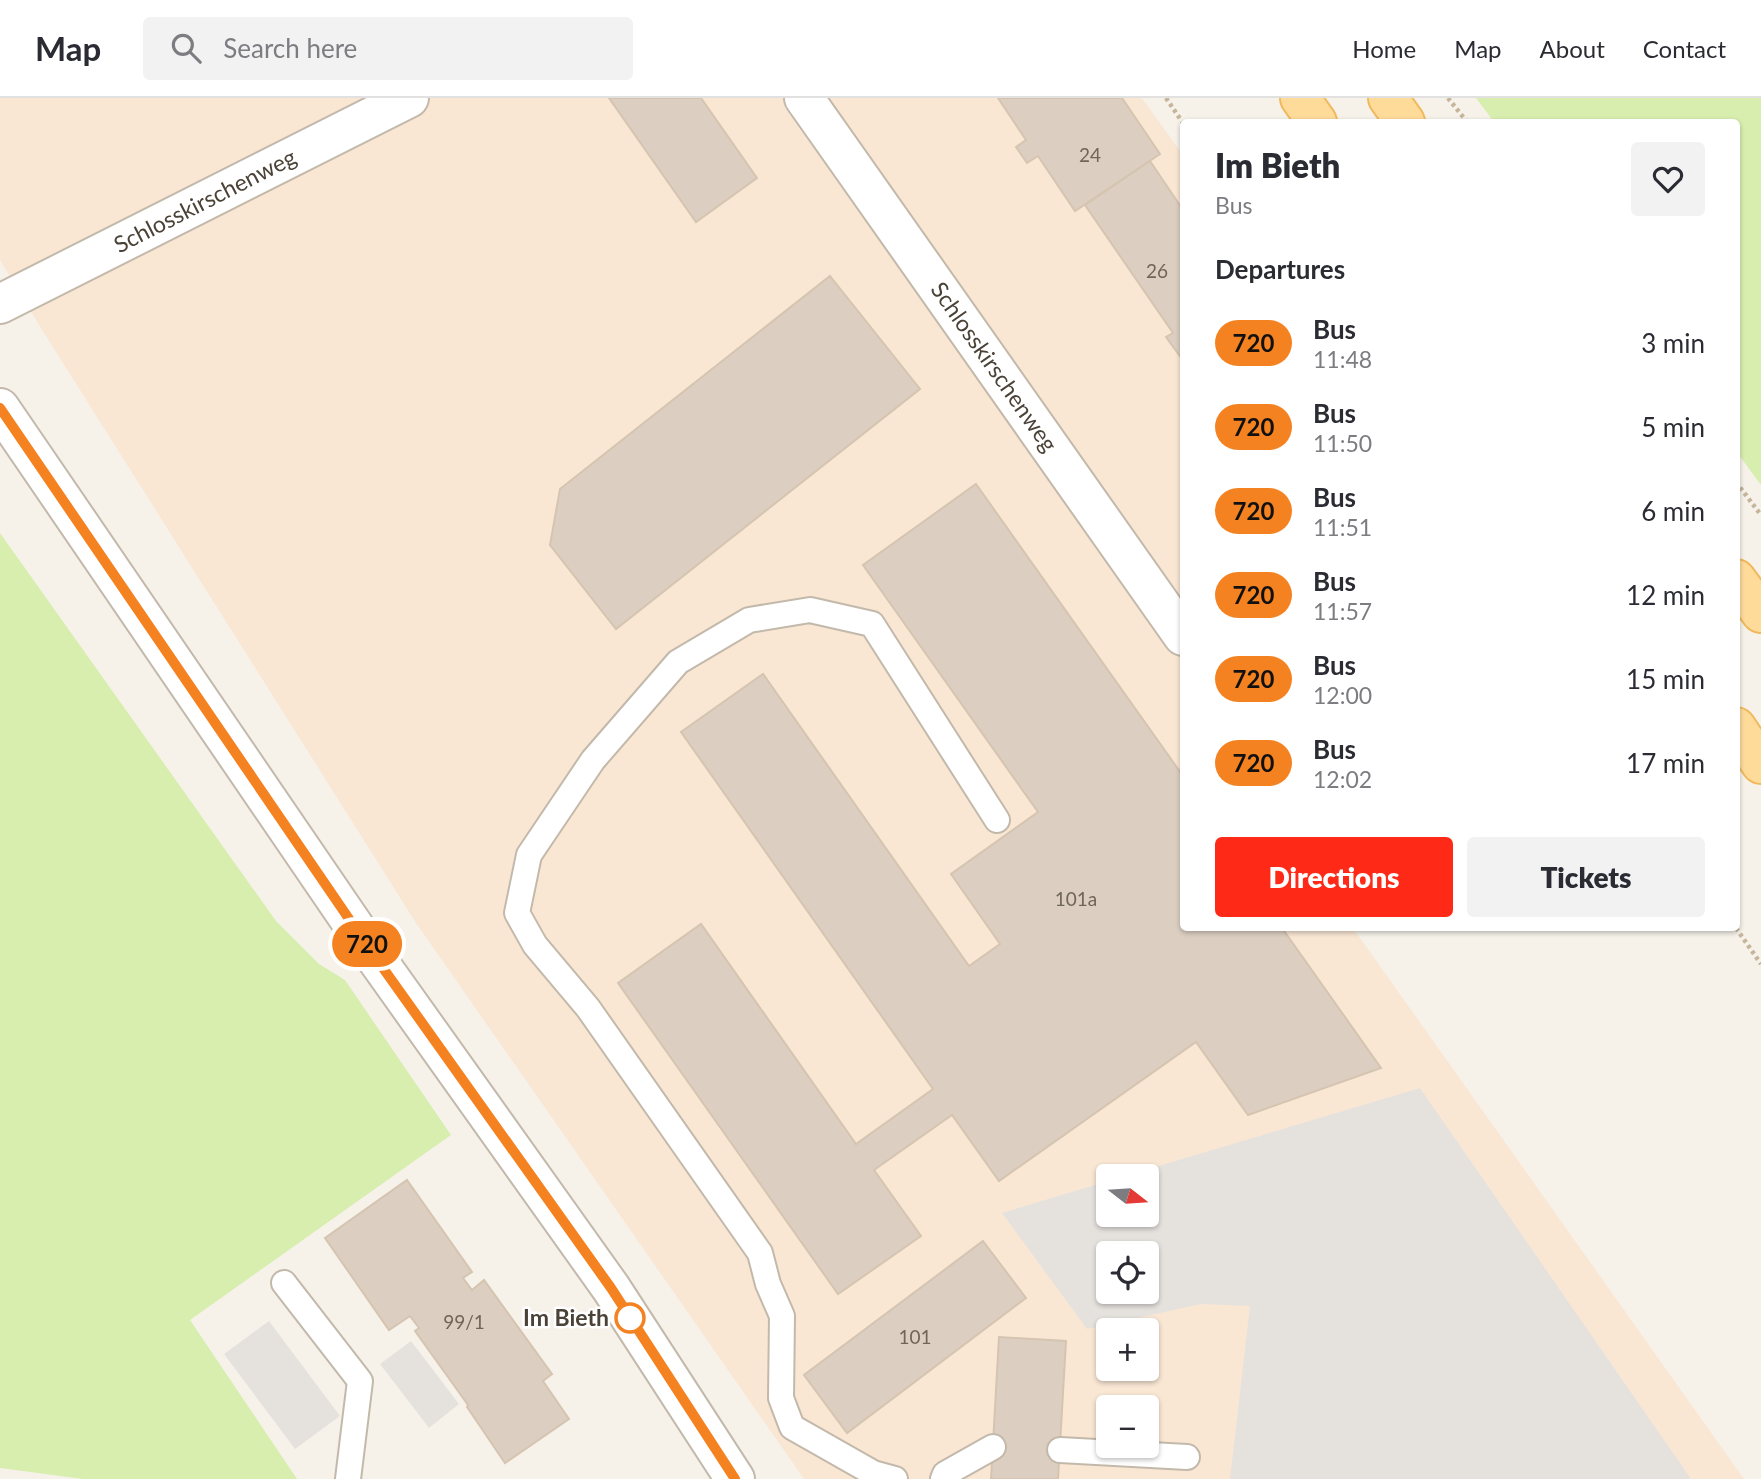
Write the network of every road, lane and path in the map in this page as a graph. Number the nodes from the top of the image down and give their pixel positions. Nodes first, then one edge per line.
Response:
1 (409, 98) edge
2 (804, 98) edge
3 (1166, 98) edge
4 (1300, 98) edge
5 (1388, 98) edge
6 (1448, 98) edge
7 (1180, 119) edge
8 (1315, 119) edge
9 (1403, 119) edge
10 (1464, 119) edge
11 (0, 304) edge
12 (0, 408) edge
13 (1740, 487) edge
14 (1761, 515) edge
15 (1740, 584) edge
16 (1761, 613) edge
17 (1180, 632) edge
18 (1740, 733) edge
19 (1761, 764) edge
20 (997, 820) dead end
21 (1738, 931) edge
22 (1761, 964) edge
23 (284, 1283) dead end
24 (993, 1447) dead end
25 (1060, 1450) dead end
26 (1187, 1457) dead end
27 (348, 1479) edge
28 (735, 1479) edge
29 (895, 1479) edge
30 (943, 1479) edge

1 - 11 street, Schlosskirschenweg
2 - 17 street, Schlosskirschenweg
3 - 7 path
4 - 8 main road
5 - 9 main road
6 - 10 path
12 - 28 street
13 - 14 path
15 - 16 main road
18 - 19 main road
20 - 29 lane
21 - 22 path
23 - 27 lane
24 - 30 lane
25 - 26 lane

